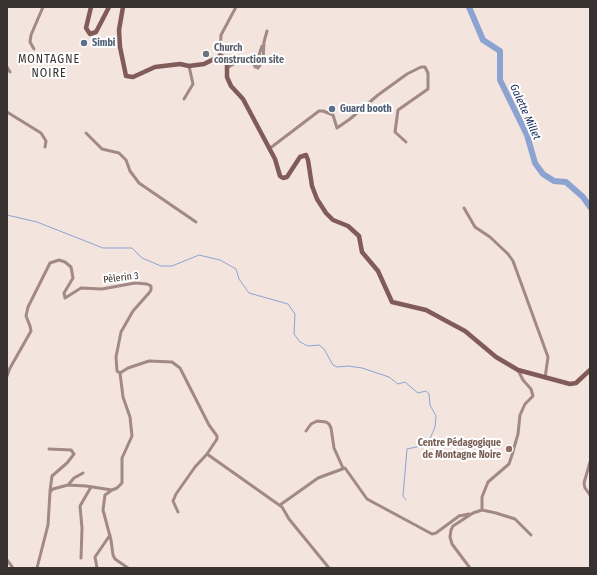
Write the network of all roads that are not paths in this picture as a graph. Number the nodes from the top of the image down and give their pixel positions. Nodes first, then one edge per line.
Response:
1 (43, 7) edge
2 (91, 7) edge
3 (109, 7) edge
4 (123, 7) edge
5 (236, 7) edge
6 (267, 31) dead end
7 (262, 46) dead end
8 (34, 49) dead end
9 (220, 56) junction
10 (189, 66) junction
11 (7, 67) edge
12 (256, 67) junction
13 (227, 68) junction
14 (10, 72) dead end
15 (184, 99) dead end
16 (7, 112) edge
17 (86, 133) dead end
18 (406, 142) dead end
19 (45, 147) dead end
20 (269, 149) junction
21 (464, 208) dead end
22 (196, 222) dead end
23 (518, 370) junction
24 (590, 370) edge
25 (120, 373) junction
26 (7, 376) edge
27 (546, 378) junction
28 (306, 431) dead end
29 (49, 449) dead end
30 (207, 454) junction
31 (590, 462) edge
32 (343, 468) junction
33 (83, 473) dead end
34 (68, 485) junction
35 (91, 487) junction
36 (112, 490) junction
37 (50, 492) junction
38 (590, 495) edge
39 (280, 505) junction
40 (482, 510) junction
41 (178, 512) dead end
42 (473, 512) junction
43 (110, 535) junction
44 (531, 535) dead end
45 (81, 558) dead end
46 (7, 560) edge
47 (13, 568) edge
48 (37, 568) edge
49 (97, 568) edge
50 (128, 568) edge
51 (329, 568) edge
52 (470, 568) edge

1 - 8 street
2 - 3 street
4 - 10 street
5 - 9 street
6 - 12 street
7 - 12 street
9 - 10 street
9 - 13 street
10 - 15 street
11 - 14 street
12 - 13 street
13 - 20 street
16 - 19 street
17 - 22 street
18 - 20 street
20 - 23 street
21 - 27 street
23 - 27 street
23 - 40 street
24 - 27 street
25 - 26 street, Pèlerin 3
25 - 30 street
25 - 36 street
28 - 32 street
29 - 37 street
30 - 39 street
30 - 41 street
31 - 38 street
32 - 39 street
32 - 42 street
33 - 34 street
34 - 35 street
34 - 37 street
35 - 36 street
35 - 45 street
36 - 43 street
37 - 48 street
39 - 51 street
40 - 42 street
40 - 44 street
42 - 52 street
43 - 49 street
43 - 50 street
46 - 47 street

